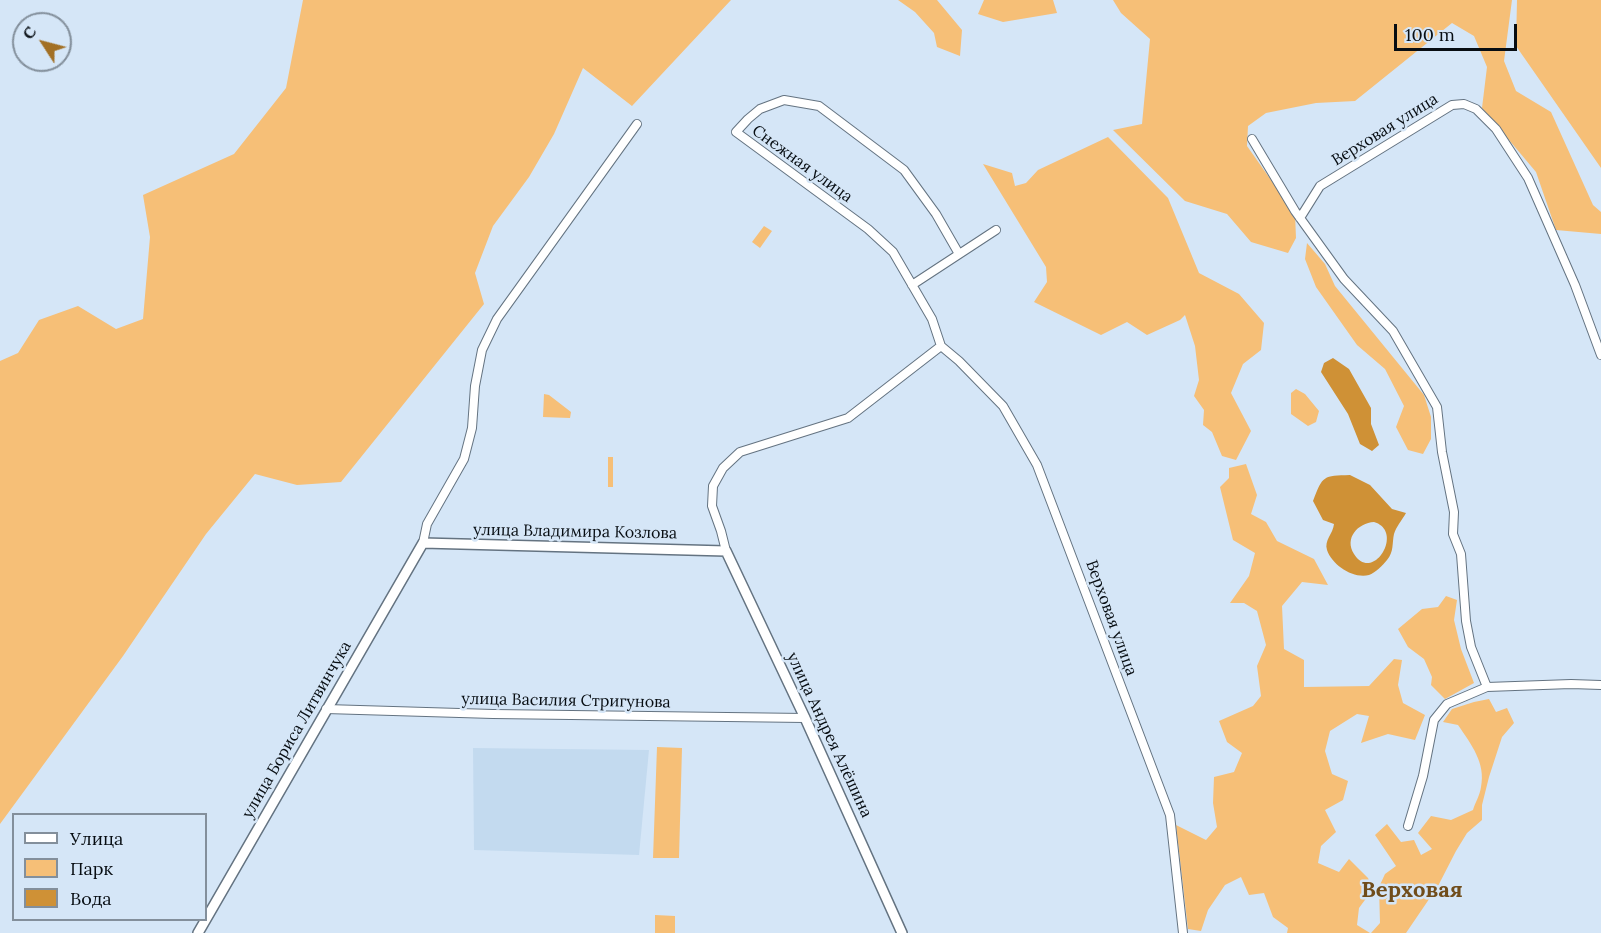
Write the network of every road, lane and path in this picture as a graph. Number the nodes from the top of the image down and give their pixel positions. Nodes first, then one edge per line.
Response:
1 (637, 124) dead end
2 (1252, 139) dead end
3 (1300, 218) junction
4 (996, 230) dead end
5 (958, 255) junction
6 (912, 285) junction
7 (941, 346) junction
8 (1601, 355) edge
9 (423, 543) junction
10 (726, 551) junction
11 (1601, 685) edge
12 (1487, 687) junction
13 (326, 709) junction
14 (805, 718) junction
15 (1408, 826) dead end
16 (207, 917) edge
17 (902, 933) edge
18 (1183, 933) edge

1 - 9 street
2 - 3 street
3 - 8 street, Верховая улица
3 - 12 street
4 - 5 street
5 - 6 street
5 - 6 street, Снежная улица
6 - 7 street, Снежная улица
7 - 10 street
7 - 18 street, Верховая улица
9 - 10 street, улица Владимира Козлова
9 - 13 street, улица Бориса Литвинчука
10 - 14 street, улица Андрея Алёшина
11 - 12 street
12 - 15 street
13 - 14 street, улица Василия Стригунова
13 - 16 street, улица Бориса Литвинчука
14 - 17 street, улица Андрея Алёшина

